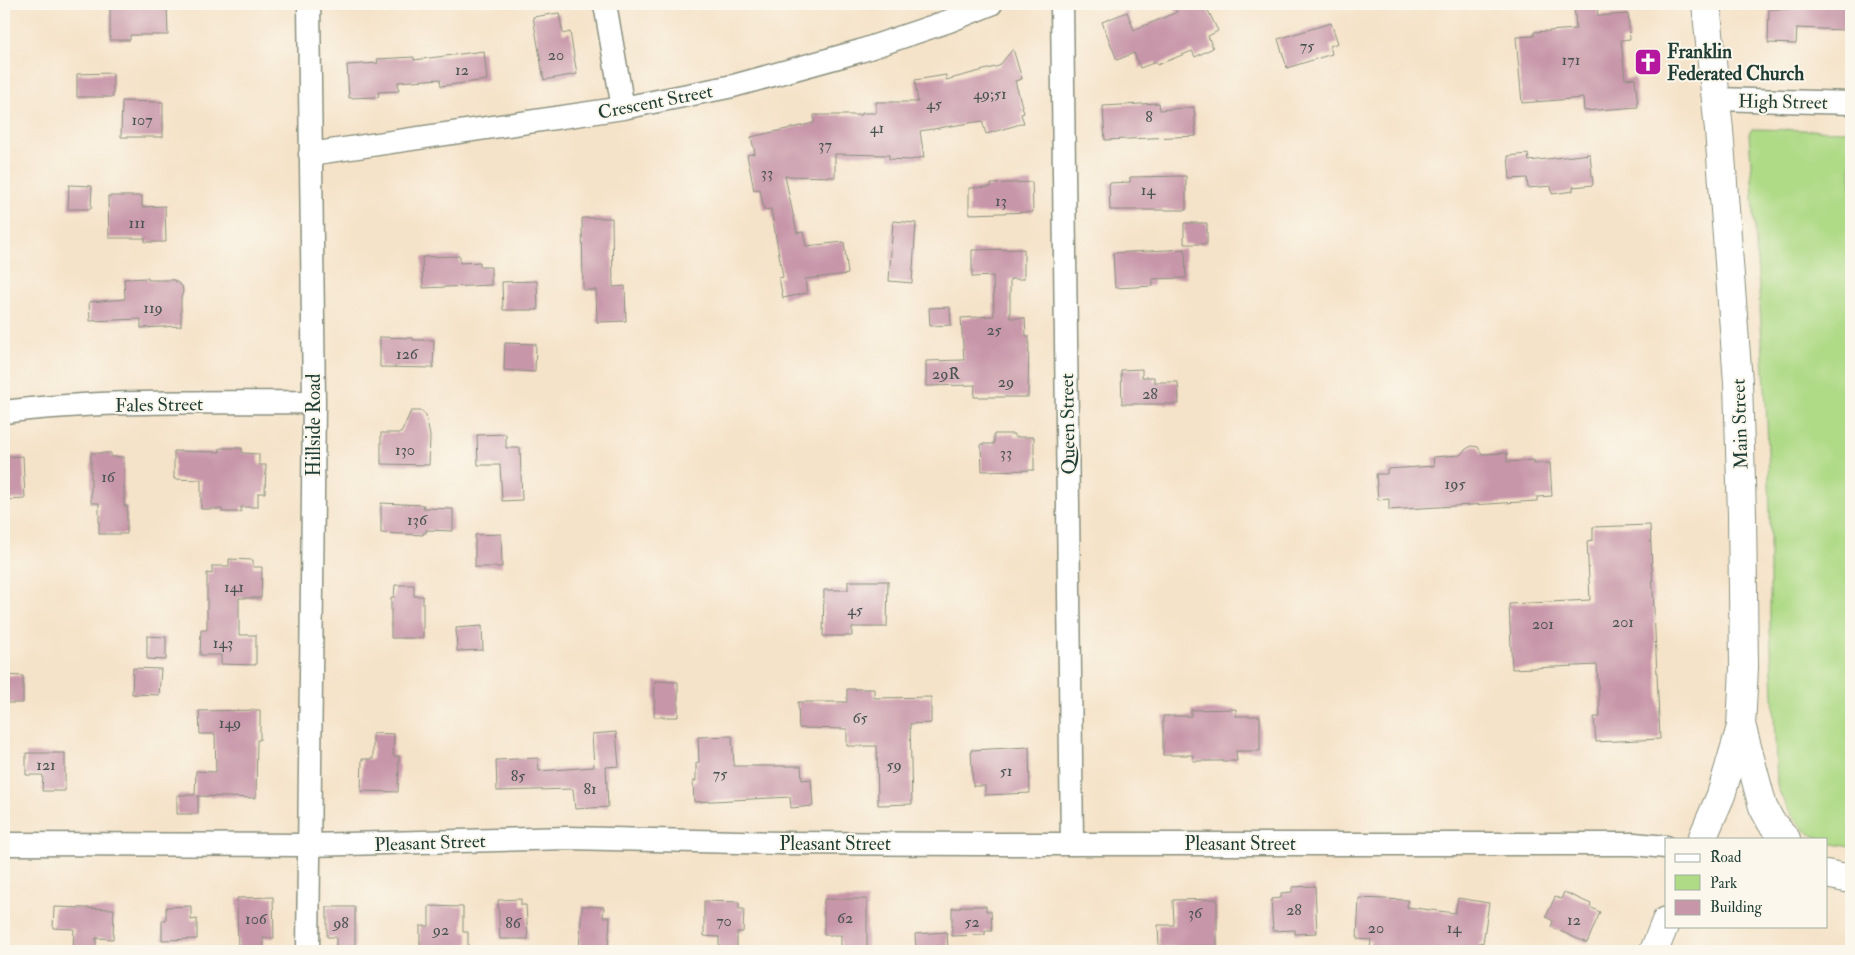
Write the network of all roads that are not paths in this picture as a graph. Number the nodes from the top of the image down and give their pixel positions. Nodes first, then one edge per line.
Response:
1 (309, 4) edge
2 (606, 4) edge
3 (991, 4) edge
4 (1062, 4) edge
5 (1706, 4) edge
6 (1716, 99) junction
7 (1851, 103) edge
8 (623, 108) junction
9 (310, 154) junction
10 (314, 402) junction
11 (4, 412) edge
12 (1741, 727) junction
13 (1702, 838) edge
14 (1785, 838) edge
15 (1072, 843) junction
16 (4, 844) edge
17 (309, 845) junction
18 (1665, 847) edge
19 (1828, 874) edge
20 (1851, 879) edge
21 (1665, 924) edge
22 (308, 951) edge
23 (1654, 951) edge

1 - 9 street, Hillside Road
2 - 8 street
3 - 8 street, Crescent Street
4 - 15 street, Queen Street
5 - 6 main road, Main Street
6 - 7 street, High Street
6 - 12 main road, Main Street
8 - 9 street, Crescent Street
9 - 10 street, Hillside Road
10 - 11 street, Fales Street
10 - 17 street, Hillside Road
12 - 13 main road, Main Street
12 - 14 main road
15 - 17 street, Pleasant Street
15 - 18 street, Pleasant Street
16 - 17 street, Pleasant Street
17 - 22 street, Hillside Road
19 - 20 main road
21 - 23 main road

